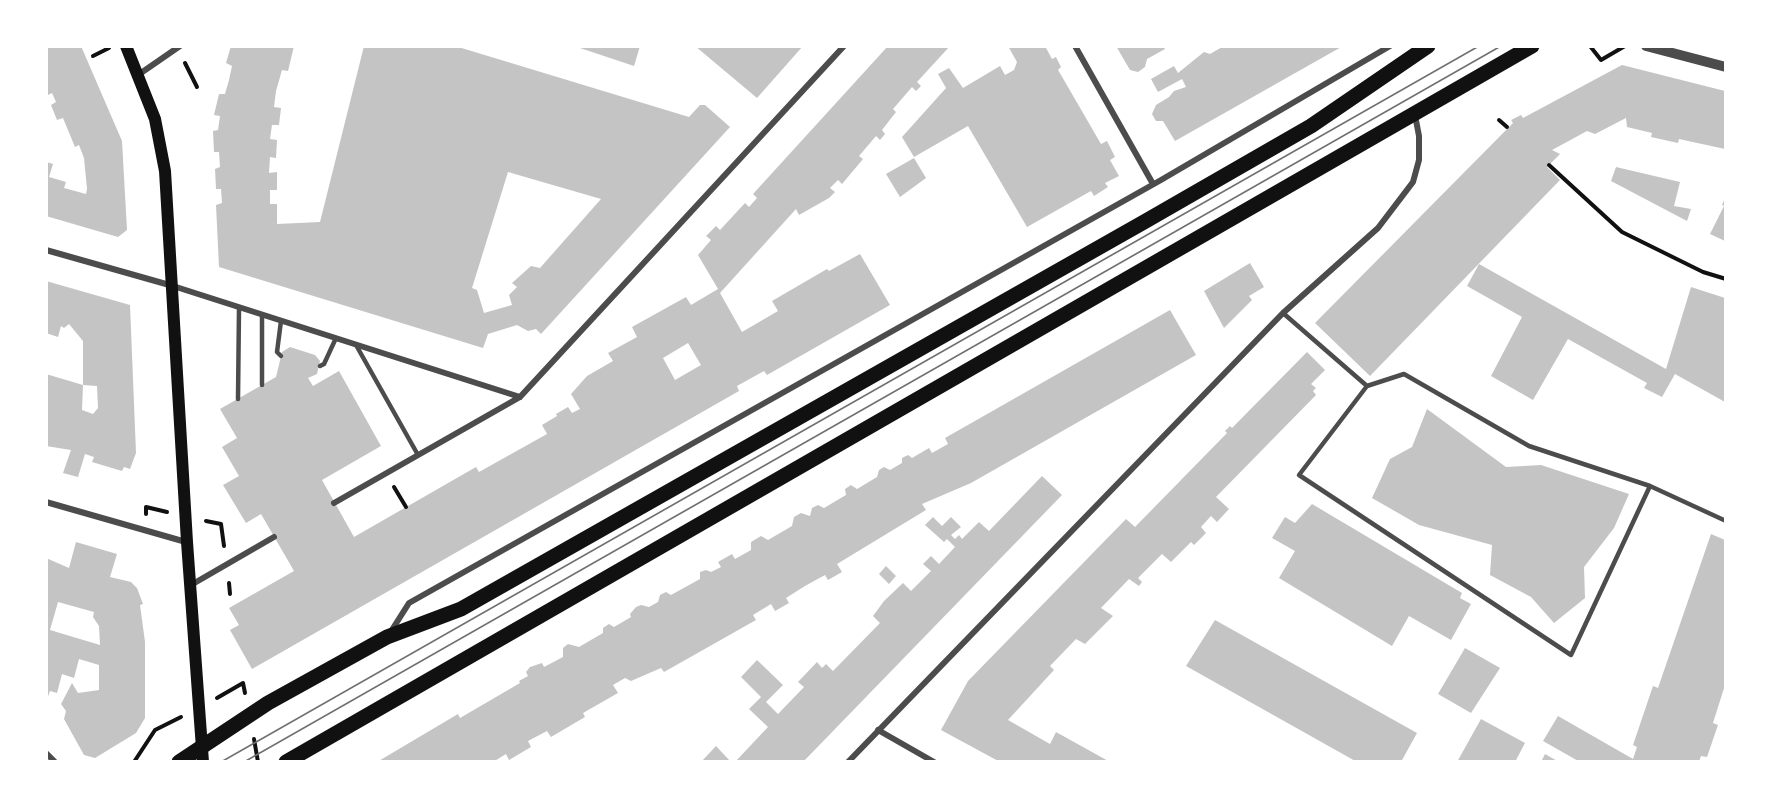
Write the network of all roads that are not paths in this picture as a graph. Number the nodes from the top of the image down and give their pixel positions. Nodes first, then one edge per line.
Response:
1 (126, 46) edge
2 (844, 46) edge
3 (1075, 46) edge
4 (1390, 46) edge
5 (1428, 46) edge
6 (1532, 46) edge
7 (1646, 46) edge
8 (179, 48) edge
9 (1725, 67) edge
10 (137, 75) junction
11 (1415, 114) junction
12 (1153, 184) junction
13 (46, 250) edge
14 (173, 286) junction
15 (239, 308) junction
16 (1283, 313) junction
17 (262, 315) junction
18 (281, 321) junction
19 (336, 338) junction
20 (356, 345) junction
21 (281, 356) dead end
22 (320, 366) dead end
23 (262, 385) dead end
24 (1367, 386) junction
25 (520, 397) junction
26 (238, 399) dead end
27 (418, 455) junction
28 (1650, 486) junction
29 (46, 501) edge
30 (334, 503) dead end
31 (1725, 521) edge
32 (274, 537) dead end
33 (187, 542) junction
34 (191, 585) junction
35 (387, 637) junction
36 (878, 730) junction
37 (46, 753) edge
38 (203, 754) edge
39 (55, 762) edge
40 (179, 762) edge
41 (286, 762) edge
42 (848, 762) edge
43 (934, 762) edge

1 - 10 main road
2 - 25 street
3 - 12 street
4 - 12 street
5 - 35 main road
6 - 11 main road
7 - 9 street
8 - 10 street
10 - 14 main road
11 - 16 street
11 - 41 main road
12 - 35 street
13 - 14 street
14 - 15 street
14 - 33 main road
15 - 17 street
15 - 26 lane
16 - 24 lane
16 - 36 street
17 - 18 street
17 - 23 lane
18 - 19 street
18 - 21 lane
19 - 20 street
19 - 22 lane
20 - 25 street
20 - 27 lane
24 - 28 lane
24 - 28 lane
25 - 27 street
27 - 30 street
28 - 31 lane
29 - 33 street
32 - 34 street
33 - 34 main road
34 - 38 main road
35 - 38 main road
36 - 42 street
36 - 43 street
37 - 39 street
38 - 40 main road

